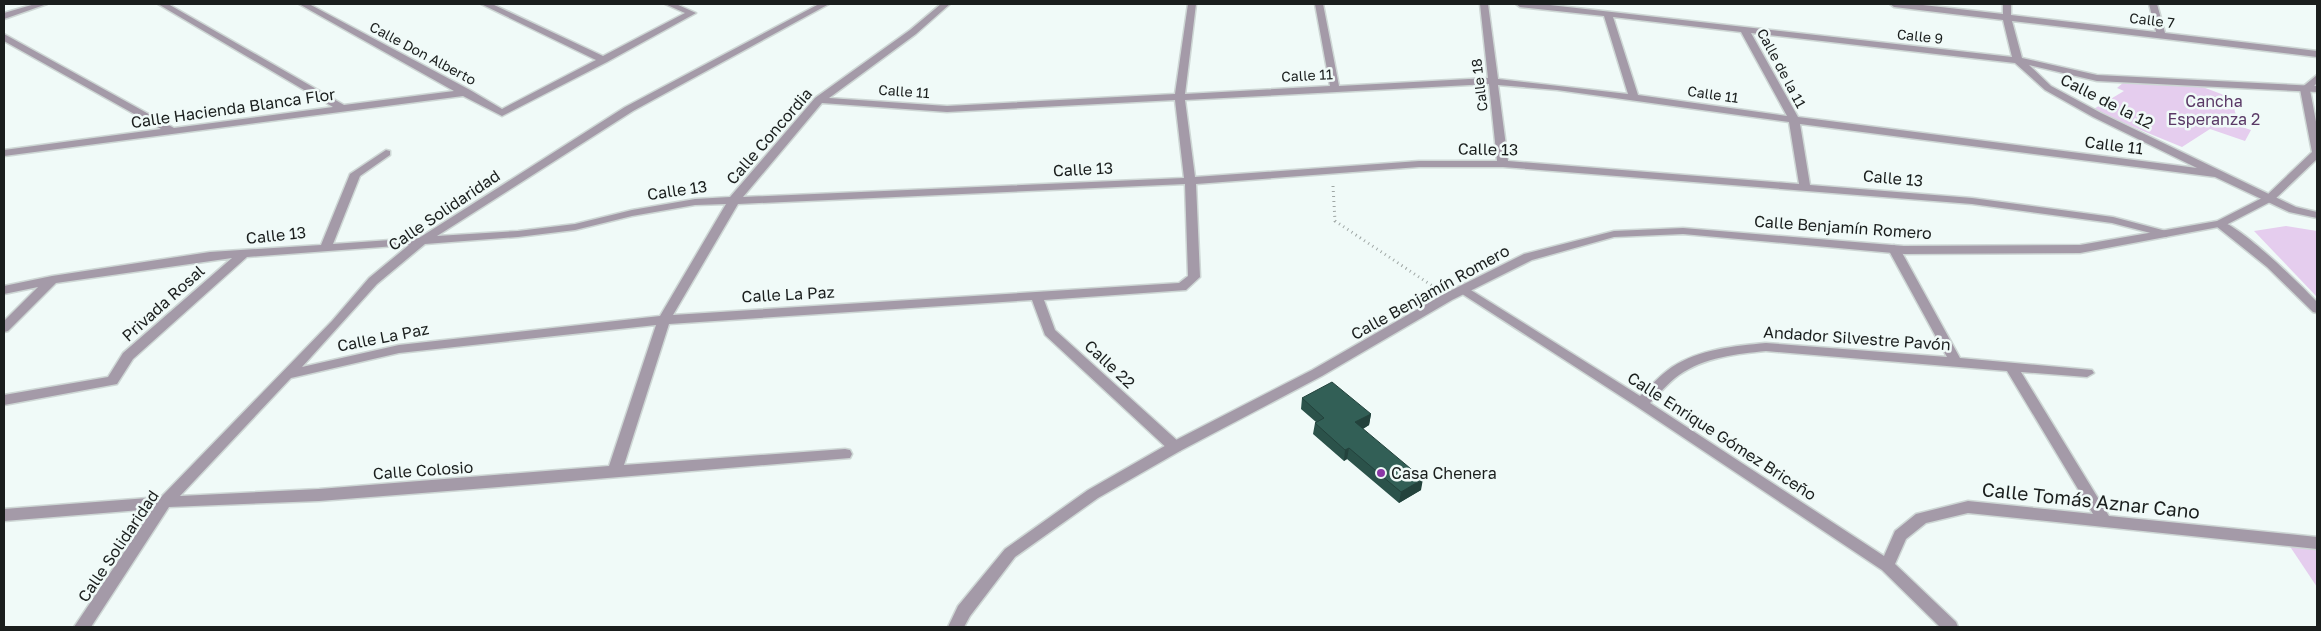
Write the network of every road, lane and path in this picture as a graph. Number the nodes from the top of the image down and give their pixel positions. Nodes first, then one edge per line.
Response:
1 (43, 4) edge
2 (162, 4) edge
3 (303, 4) edge
4 (485, 4) edge
5 (670, 4) edge
6 (825, 4) edge
7 (946, 4) edge
8 (1192, 4) edge
9 (1319, 4) edge
10 (1484, 4) edge
11 (1520, 4) edge
12 (1894, 4) edge
13 (2007, 4) edge
14 (2153, 4) edge
15 (1909, 5) edge
16 (1608, 14) junction
17 (4, 16) edge
18 (2007, 17) junction
19 (1746, 30) junction
20 (2160, 35) junction
21 (4, 37) edge
22 (2317, 54) edge
23 (604, 60) junction
24 (2018, 60) junction
25 (2317, 78) edge
26 (1492, 81) junction
27 (1335, 89) junction
28 (2304, 89) junction
29 (2317, 89) edge
30 (467, 92) junction
31 (1180, 97) junction
32 (1634, 98) junction
33 (819, 100) junction
34 (342, 108) junction
35 (1794, 120) junction
36 (174, 132) junction
37 (4, 153) edge
38 (386, 153) dead end
39 (1503, 164) junction
40 (1332, 171) junction
41 (2221, 174) junction
42 (1190, 181) junction
43 (1805, 187) junction
44 (2270, 198) junction
45 (734, 200) junction
46 (2317, 215) edge
47 (2220, 224) junction
48 (2166, 234) junction
49 (420, 242) junction
50 (326, 246) junction
51 (1894, 249) junction
52 (242, 255) junction
53 (52, 280) junction
54 (4, 290) edge
55 (1462, 290) junction
56 (1038, 296) junction
57 (1448, 297) junction
58 (2317, 309) edge
59 (664, 320) junction
60 (4, 328) edge
61 (1957, 364) junction
62 (2012, 368) junction
63 (2087, 373) dead end
64 (287, 375) junction
65 (4, 400) edge
66 (1641, 403) junction
67 (1175, 447) junction
68 (845, 454) dead end
69 (615, 471) junction
70 (164, 502) junction
71 (4, 515) edge
72 (2105, 522) junction
73 (2317, 543) edge
74 (1887, 566) junction
75 (82, 627) edge
76 (956, 627) edge
77 (1950, 627) edge

1 - 17 street
2 - 34 street
3 - 30 street, Calle Don Alberto
4 - 23 street
5 - 23 street
6 - 49 street, Calle Solidaridad
7 - 33 street, Calle Concordia
8 - 31 street
9 - 27 street
10 - 26 street, Calle 18
11 - 16 street, Calle 9
12 - 15 street, Calle 7
13 - 18 street
14 - 20 street
15 - 18 street, Calle 7
16 - 19 street, Calle 9
16 - 32 street
18 - 20 street, Calle 7
18 - 24 street
19 - 24 street, Calle 9
19 - 35 street, Calle de la 11
20 - 22 street, Calle 7
21 - 36 street
23 - 30 street, Calle Don Alberto
24 - 28 street, Calle 9
24 - 41 street, Calle de la 12
25 - 28 street
26 - 27 street, Calle 11
26 - 32 street, Calle 11
26 - 39 street, Calle 18
27 - 31 street, Calle 11
28 - 29 street, Calle 9
28 - 44 street, Calle Benjamín Romero
30 - 34 street, Calle Hacienda Blanca Flor
31 - 33 street, Calle 11
31 - 42 street
32 - 35 street, Calle 11
33 - 45 street, Calle Concordia
34 - 36 street, Calle Hacienda Blanca Flor
35 - 41 street, Calle 11
35 - 43 street
36 - 37 street, Calle Hacienda Blanca Flor
38 - 50 street
39 - 40 street, Calle 13
39 - 43 street, Calle 13
40 - 42 street, Calle 13
40 - 57 path
41 - 44 street, Calle de la 12
42 - 45 street, Calle 13
42 - 56 street, Calle La Paz
43 - 48 street, Calle 13
44 - 46 street
44 - 47 street, Calle Benjamín Romero
45 - 49 street, Calle 13
45 - 59 street, Calle Concordia
47 - 48 street, Calle Benjamín Romero
47 - 58 street
48 - 51 street, Calle Benjamín Romero
49 - 50 street, Calle 13
49 - 64 street, Calle Solidaridad
50 - 52 street, Calle 13
51 - 55 street, Calle Benjamín Romero
51 - 61 street
52 - 53 street, Calle 13
52 - 65 street, Privada Rosal
53 - 54 street, Calle 13
53 - 60 street
55 - 57 street, Calle Benjamín Romero
55 - 66 street, Calle Enrique Gómez Briceño
56 - 59 street, Calle La Paz
56 - 67 street, Calle 22
57 - 67 street, Calle Benjamín Romero
59 - 64 street, Calle La Paz
59 - 69 street, Calle Concordia
61 - 62 street, Andador Silvestre Pavón
61 - 66 street, Andador Silvestre Pavón
62 - 63 street, Andador Silvestre Pavón
62 - 72 street
64 - 70 street, Calle Solidaridad
66 - 74 street, Calle Enrique Gómez Briceño
67 - 76 street, Calle Benjamín Romero
68 - 69 street, Calle Colosio
69 - 70 street, Calle Colosio
70 - 71 street, Calle Colosio
70 - 75 street, Calle Solidaridad
72 - 73 street, Calle Tomás Aznar Cano
72 - 74 street, Calle Tomás Aznar Cano
74 - 77 street, Calle Enrique Gómez Briceño

